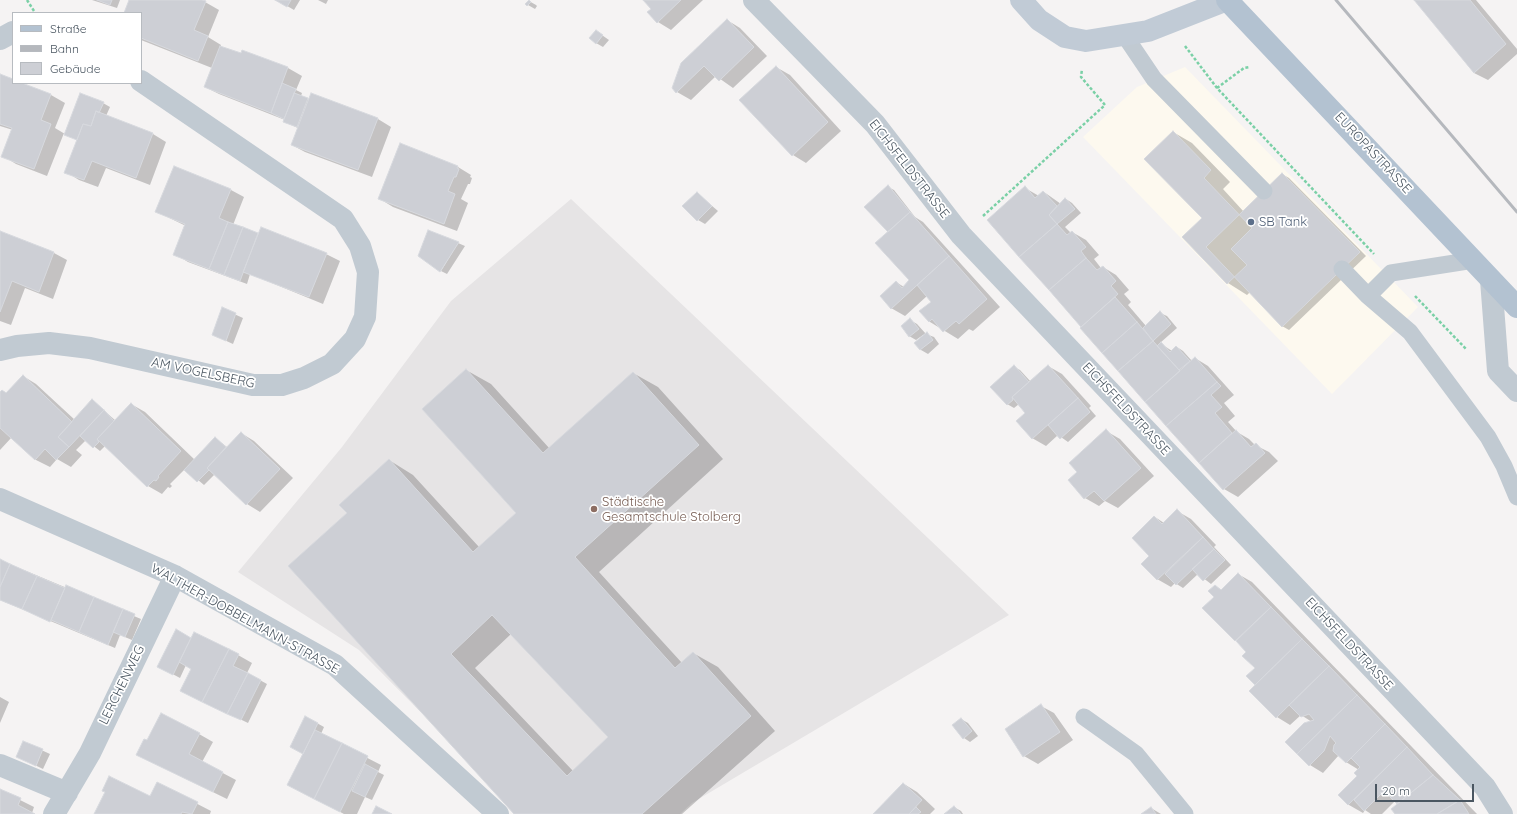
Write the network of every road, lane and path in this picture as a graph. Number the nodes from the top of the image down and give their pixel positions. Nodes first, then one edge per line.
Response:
1 (27, 0) edge
2 (754, 0) edge
3 (1021, 0) edge
4 (1227, 0) edge
5 (35, 12) edge
6 (1170, 22) junction
7 (12, 33) edge
8 (1125, 36) junction
9 (0, 39) edge
10 (1282, 56) junction
11 (1080, 77) dead end
12 (142, 82) edge
13 (1217, 88) junction
14 (1264, 191) dead end
15 (986, 213) dead end
16 (1474, 260) junction
17 (1342, 269) dead end
18 (1392, 273) junction
19 (1491, 280) junction
20 (1368, 296) junction
21 (1517, 307) edge
22 (0, 350) edge
23 (1498, 371) junction
24 (1517, 391) edge
25 (1517, 497) edge
26 (0, 499) edge
27 (175, 576) junction
28 (1084, 717) dead end
29 (0, 765) edge
30 (67, 793) junction
31 (54, 814) edge
32 (498, 814) edge
33 (1185, 814) edge
34 (1502, 814) edge

1 - 5 path
2 - 34 street, EICHSFELDSTRASSE
3 - 8 street
4 - 6 street
4 - 10 main road, EUROPASTRASSE
6 - 8 street
6 - 13 path
7 - 9 street
8 - 14 lane
10 - 13 path
10 - 16 main road, EUROPASTRASSE
11 - 15 path
12 - 22 street, AM VOGELSBERG
13 - 18 path
16 - 18 lane
16 - 19 main road, EUROPASTRASSE
17 - 20 lane
18 - 20 lane
18 - 23 path
19 - 21 main road, EUROPASTRASSE
19 - 23 street
20 - 25 lane
23 - 24 street
26 - 27 street, WALTHER-DOBBELMANN-STRASSE
27 - 30 street, LERCHENWEG
27 - 32 street, WALTHER-DOBBELMANN-STRASSE
28 - 33 lane
29 - 30 street
30 - 31 street, LERCHENWEG

